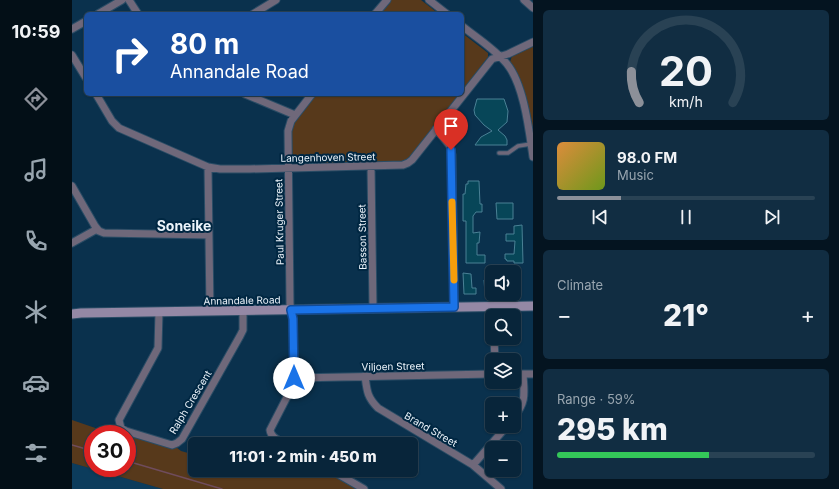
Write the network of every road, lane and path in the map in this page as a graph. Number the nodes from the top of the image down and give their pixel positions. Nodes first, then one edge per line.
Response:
1 (122, 0) edge
2 (129, 0) edge
3 (276, 0) edge
4 (387, 0) edge
5 (429, 0) edge
6 (524, 0) edge
7 (532, 6) edge
8 (101, 12) edge
9 (137, 12) edge
10 (255, 12) edge
11 (377, 12) edge
12 (444, 12) edge
13 (84, 22) edge
14 (464, 28) edge
15 (72, 30) edge
16 (533, 42) edge
17 (72, 55) edge
18 (500, 56) junction
19 (84, 75) edge
20 (464, 94) edge
21 (97, 96) edge
22 (250, 96) edge
23 (310, 96) edge
24 (462, 96) edge
25 (295, 115) junction
26 (436, 129) junction
27 (532, 140) edge
28 (499, 153) dead end
29 (533, 157) edge
30 (371, 166) junction
31 (208, 167) junction
32 (288, 168) junction
33 (72, 186) edge
34 (97, 229) junction
35 (209, 235) junction
36 (72, 243) edge
37 (533, 306) edge
38 (454, 307) junction
39 (373, 309) junction
40 (510, 309) edge
41 (291, 310) junction
42 (485, 310) edge
43 (210, 311) junction
44 (243, 311) junction
45 (159, 312) junction
46 (72, 314) edge
47 (485, 374) edge
48 (523, 374) joint
49 (533, 374) edge
50 (365, 376) junction
51 (294, 378) junction
52 (521, 406) edge
53 (501, 433) edge
54 (274, 437) edge
55 (473, 465) junction
56 (343, 477) edge
57 (364, 489) edge
58 (501, 489) edge

1 - 8 street
2 - 9 street
3 - 10 street
4 - 11 street
5 - 12 street
6 - 7 street
13 - 15 street
14 - 18 street
16 - 18 street, Langenhoven Street
17 - 19 street
18 - 20 street, Langenhoven Street
18 - 27 street
21 - 31 street, Langenhoven Street
22 - 25 street
23 - 25 street, Paul Kruger Street
24 - 26 street, Langenhoven Street
25 - 32 street, Paul Kruger Street
26 - 30 street, Langenhoven Street
26 - 38 street
27 - 28 lane
27 - 29 street
30 - 32 street, Langenhoven Street
30 - 39 street, Basson Street
31 - 32 street, Langenhoven Street
31 - 35 street
32 - 41 street, Paul Kruger Street
33 - 34 street
34 - 35 street
34 - 36 street
35 - 43 street
37 - 40 street, Annandale Road
38 - 39 street, Annandale Road
38 - 42 street, Annandale Road
39 - 41 street, Annandale Road
41 - 44 street, Annandale Road
41 - 51 street, Paul Kruger Street
43 - 44 street, Annandale Road
43 - 45 street, Annandale Road
44 - 45 street, Ralph Crescent
45 - 46 street, Annandale Road
47 - 50 street, Viljoen Street
48 - 49 street
48 - 52 street
50 - 51 street, Viljoen Street
50 - 55 street, Brand Street
51 - 54 street
53 - 55 street
55 - 58 street, Brand Street
56 - 57 street

